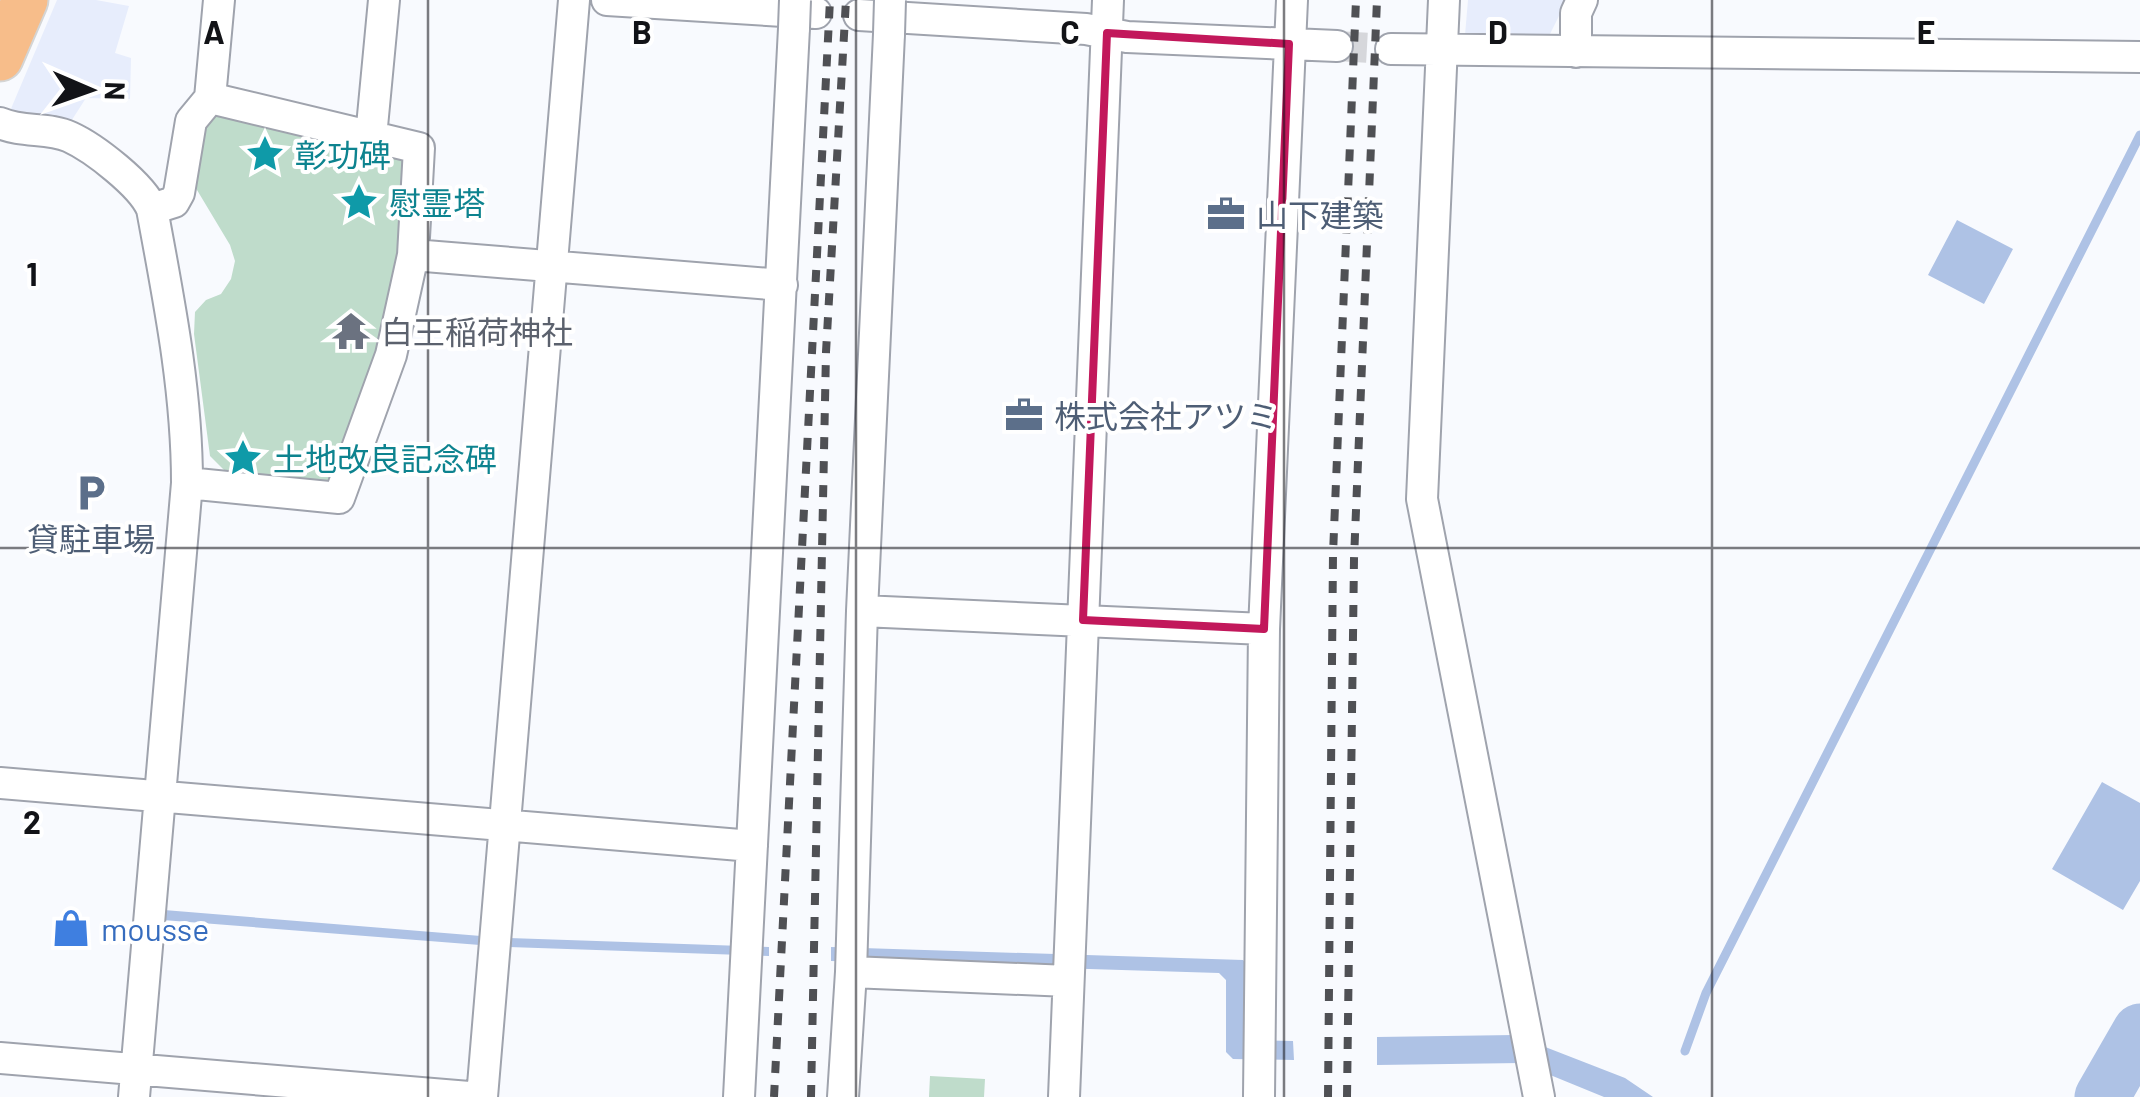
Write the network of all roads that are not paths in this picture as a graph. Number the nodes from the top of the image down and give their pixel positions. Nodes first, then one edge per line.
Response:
1 (24, 0) edge
2 (220, 0) edge
3 (384, 0) edge
4 (574, 0) edge
5 (607, 0) edge
6 (890, 0) edge
7 (1108, 0) edge
8 (1292, 0) edge
9 (1444, 0) edge
10 (1582, 0) edge
11 (802, 13) edge
12 (859, 15) dead end
13 (1107, 33) junction
14 (1289, 44) junction
15 (1337, 46) tunnel mouth
16 (1390, 49) tunnel mouth
17 (1440, 51) junction
18 (1576, 52) junction
19 (2140, 57) edge
20 (0, 58) edge
21 (210, 98) junction
22 (0, 123) edge
23 (371, 137) junction
24 (152, 209) junction
25 (413, 255) junction
26 (552, 264) junction
27 (782, 285) junction
28 (187, 483) junction
29 (862, 610) junction
30 (1083, 620) junction
31 (1264, 629) junction
32 (0, 782) edge
33 (162, 796) junction
34 (504, 825) junction
35 (752, 846) junction
36 (852, 960) junction
37 (1069, 968) junction
38 (0, 1058) edge
39 (135, 1083) edge
40 (1537, 1085) edge
41 (469, 1097) edge
42 (482, 1097) edge
43 (740, 1097) edge
44 (842, 1097) edge
45 (1064, 1097) edge
46 (1259, 1097) edge

1 - 20 highway
2 - 21 street
3 - 23 street
4 - 26 street
5 - 11 street
6 - 29 street, bridge
7 - 13 street
8 - 14 street
9 - 17 street
10 - 18 street
11 - 27 street
12 - 13 street
13 - 14 street
13 - 30 street
14 - 15 street
14 - 31 street
16 - 17 street
17 - 18 street
17 - 40 street
18 - 19 street
21 - 23 street
21 - 24 street
22 - 24 street
23 - 25 street
24 - 28 street
25 - 26 street
25 - 28 street
26 - 27 street
26 - 34 street
27 - 35 street
28 - 33 street
29 - 30 street
29 - 36 street
30 - 31 street
30 - 37 street
31 - 46 street
32 - 33 street
33 - 34 street
33 - 39 street
34 - 35 street
34 - 42 street
35 - 43 street
36 - 37 street
36 - 44 street
37 - 45 street
38 - 39 street
39 - 41 street

